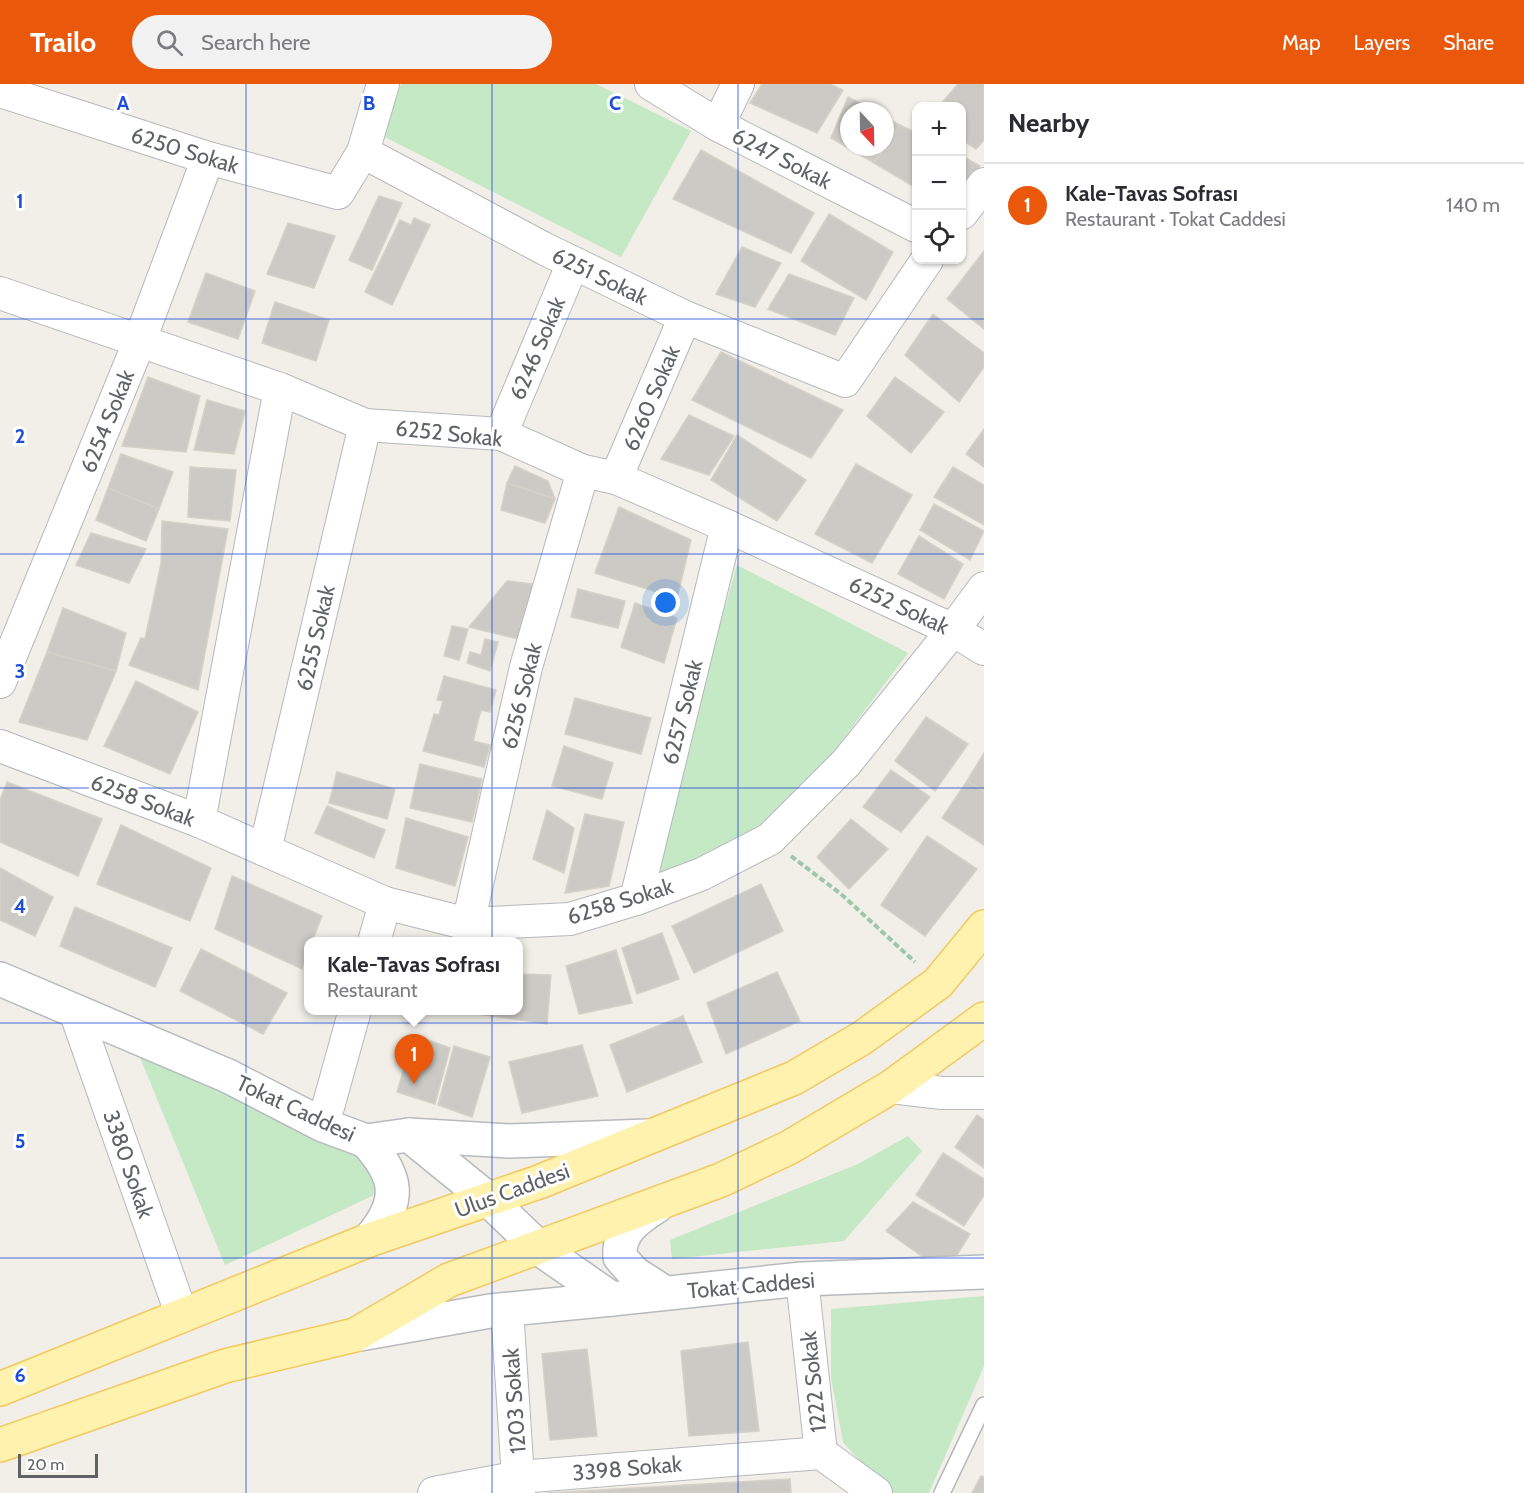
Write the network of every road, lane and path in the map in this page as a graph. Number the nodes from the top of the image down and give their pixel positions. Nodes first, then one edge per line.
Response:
1 (383, 84) edge
2 (651, 84) edge
3 (738, 84) edge
4 (0, 91) edge
5 (718, 125) junction
6 (363, 152) junction
7 (208, 158) junction
8 (984, 184) edge
9 (964, 210) edge
10 (912, 224) edge
11 (573, 263) junction
12 (924, 264) edge
13 (0, 293) edge
14 (685, 317) junction
15 (140, 340) junction
16 (280, 389) junction
17 (365, 425) junction
18 (501, 434) junction
19 (583, 471) junction
20 (616, 478) junction
21 (727, 525) junction
22 (984, 588) edge
23 (953, 630) junction
24 (984, 649) edge
25 (0, 682) edge
26 (0, 746) edge
27 (199, 821) junction
28 (770, 839) junction
29 (265, 850) junction
30 (636, 899) junction
31 (385, 903) junction
32 (468, 924) junction
33 (984, 927) edge
34 (375, 937) edge
35 (0, 979) edge
36 (938, 982) junction
37 (75, 1011) junction
38 (354, 1015) edge
39 (984, 1019) edge
40 (891, 1087) junction
41 (984, 1093) edge
42 (323, 1125) junction
43 (409, 1135) junction
44 (656, 1135) junction
45 (366, 1141) junction
46 (489, 1200) junction
47 (665, 1200) junction
48 (369, 1240) junction
49 (540, 1249) junction
50 (984, 1272) edge
51 (802, 1279) junction
52 (665, 1293) junction
53 (612, 1299) junction
54 (507, 1309) junction
55 (182, 1316) junction
56 (355, 1335) junction
57 (0, 1389) edge
58 (984, 1405) edge
59 (0, 1445) edge
60 (821, 1453) junction
61 (519, 1485) edge
62 (434, 1493) edge
63 (876, 1493) edge
64 (942, 1493) edge

1 - 6 street
2 - 5 street, 6247 Sokak
3 - 5 street
4 - 7 street, 6250 Sokak
5 - 10 street, 6247 Sokak
6 - 7 street, 6250 Sokak
6 - 11 street, 6251 Sokak
7 - 15 street, 6254 Sokak
8 - 9 street
11 - 14 street, 6251 Sokak
11 - 18 street, 6246 Sokak
12 - 14 street, 6251 Sokak
13 - 15 street, 6252 Sokak
14 - 20 street, 6260 Sokak
15 - 16 street, 6252 Sokak
15 - 25 street, 6254 Sokak
16 - 17 street, 6252 Sokak
16 - 27 street
17 - 18 street, 6252 Sokak
17 - 29 street, 6255 Sokak
18 - 19 street, 6252 Sokak
19 - 20 street, 6252 Sokak
19 - 32 street, 6256 Sokak
20 - 21 street, 6252 Sokak
21 - 23 street, 6252 Sokak
21 - 30 street, 6257 Sokak
22 - 23 street, 6258 Sokak
23 - 24 street, 6252 Sokak
23 - 28 street, 6258 Sokak
26 - 27 street, 6258 Sokak
27 - 29 street, 6258 Sokak
28 - 30 street, 6258 Sokak
28 - 36 path
29 - 31 street, 6258 Sokak
30 - 32 street, 6258 Sokak
31 - 32 street, 6258 Sokak
31 - 34 street
33 - 36 main road, Ulus Caddesi
35 - 37 main road, Tokat Caddesi
36 - 44 main road, Ulus Caddesi
37 - 42 main road, Tokat Caddesi
37 - 55 street, 3380 Sokak
38 - 42 street
39 - 40 main road
40 - 41 street
40 - 47 main road
42 - 45 main road, Tokat Caddesi
43 - 44 main road, Tokat Caddesi
43 - 45 main road, Tokat Caddesi
43 - 46 main road
44 - 46 main road, Ulus Caddesi
45 - 48 main road
46 - 48 main road, Ulus Caddesi
46 - 49 main road
47 - 49 main road
47 - 52 main road
48 - 55 main road, Ulus Caddesi
49 - 53 main road
49 - 56 main road
50 - 51 main road, Tokat Caddesi
51 - 52 main road, Tokat Caddesi
51 - 60 street, 1222 Sokak
52 - 53 main road, Tokat Caddesi
53 - 54 main road, Tokat Caddesi
54 - 56 main road, Tokat Caddesi
54 - 61 street, 1203 Sokak
55 - 57 main road, Ulus Caddesi
56 - 59 main road
58 - 64 lane
60 - 61 street, 3398 Sokak
60 - 63 street, 1222 Sokak
61 - 62 street, 3398 Sokak

